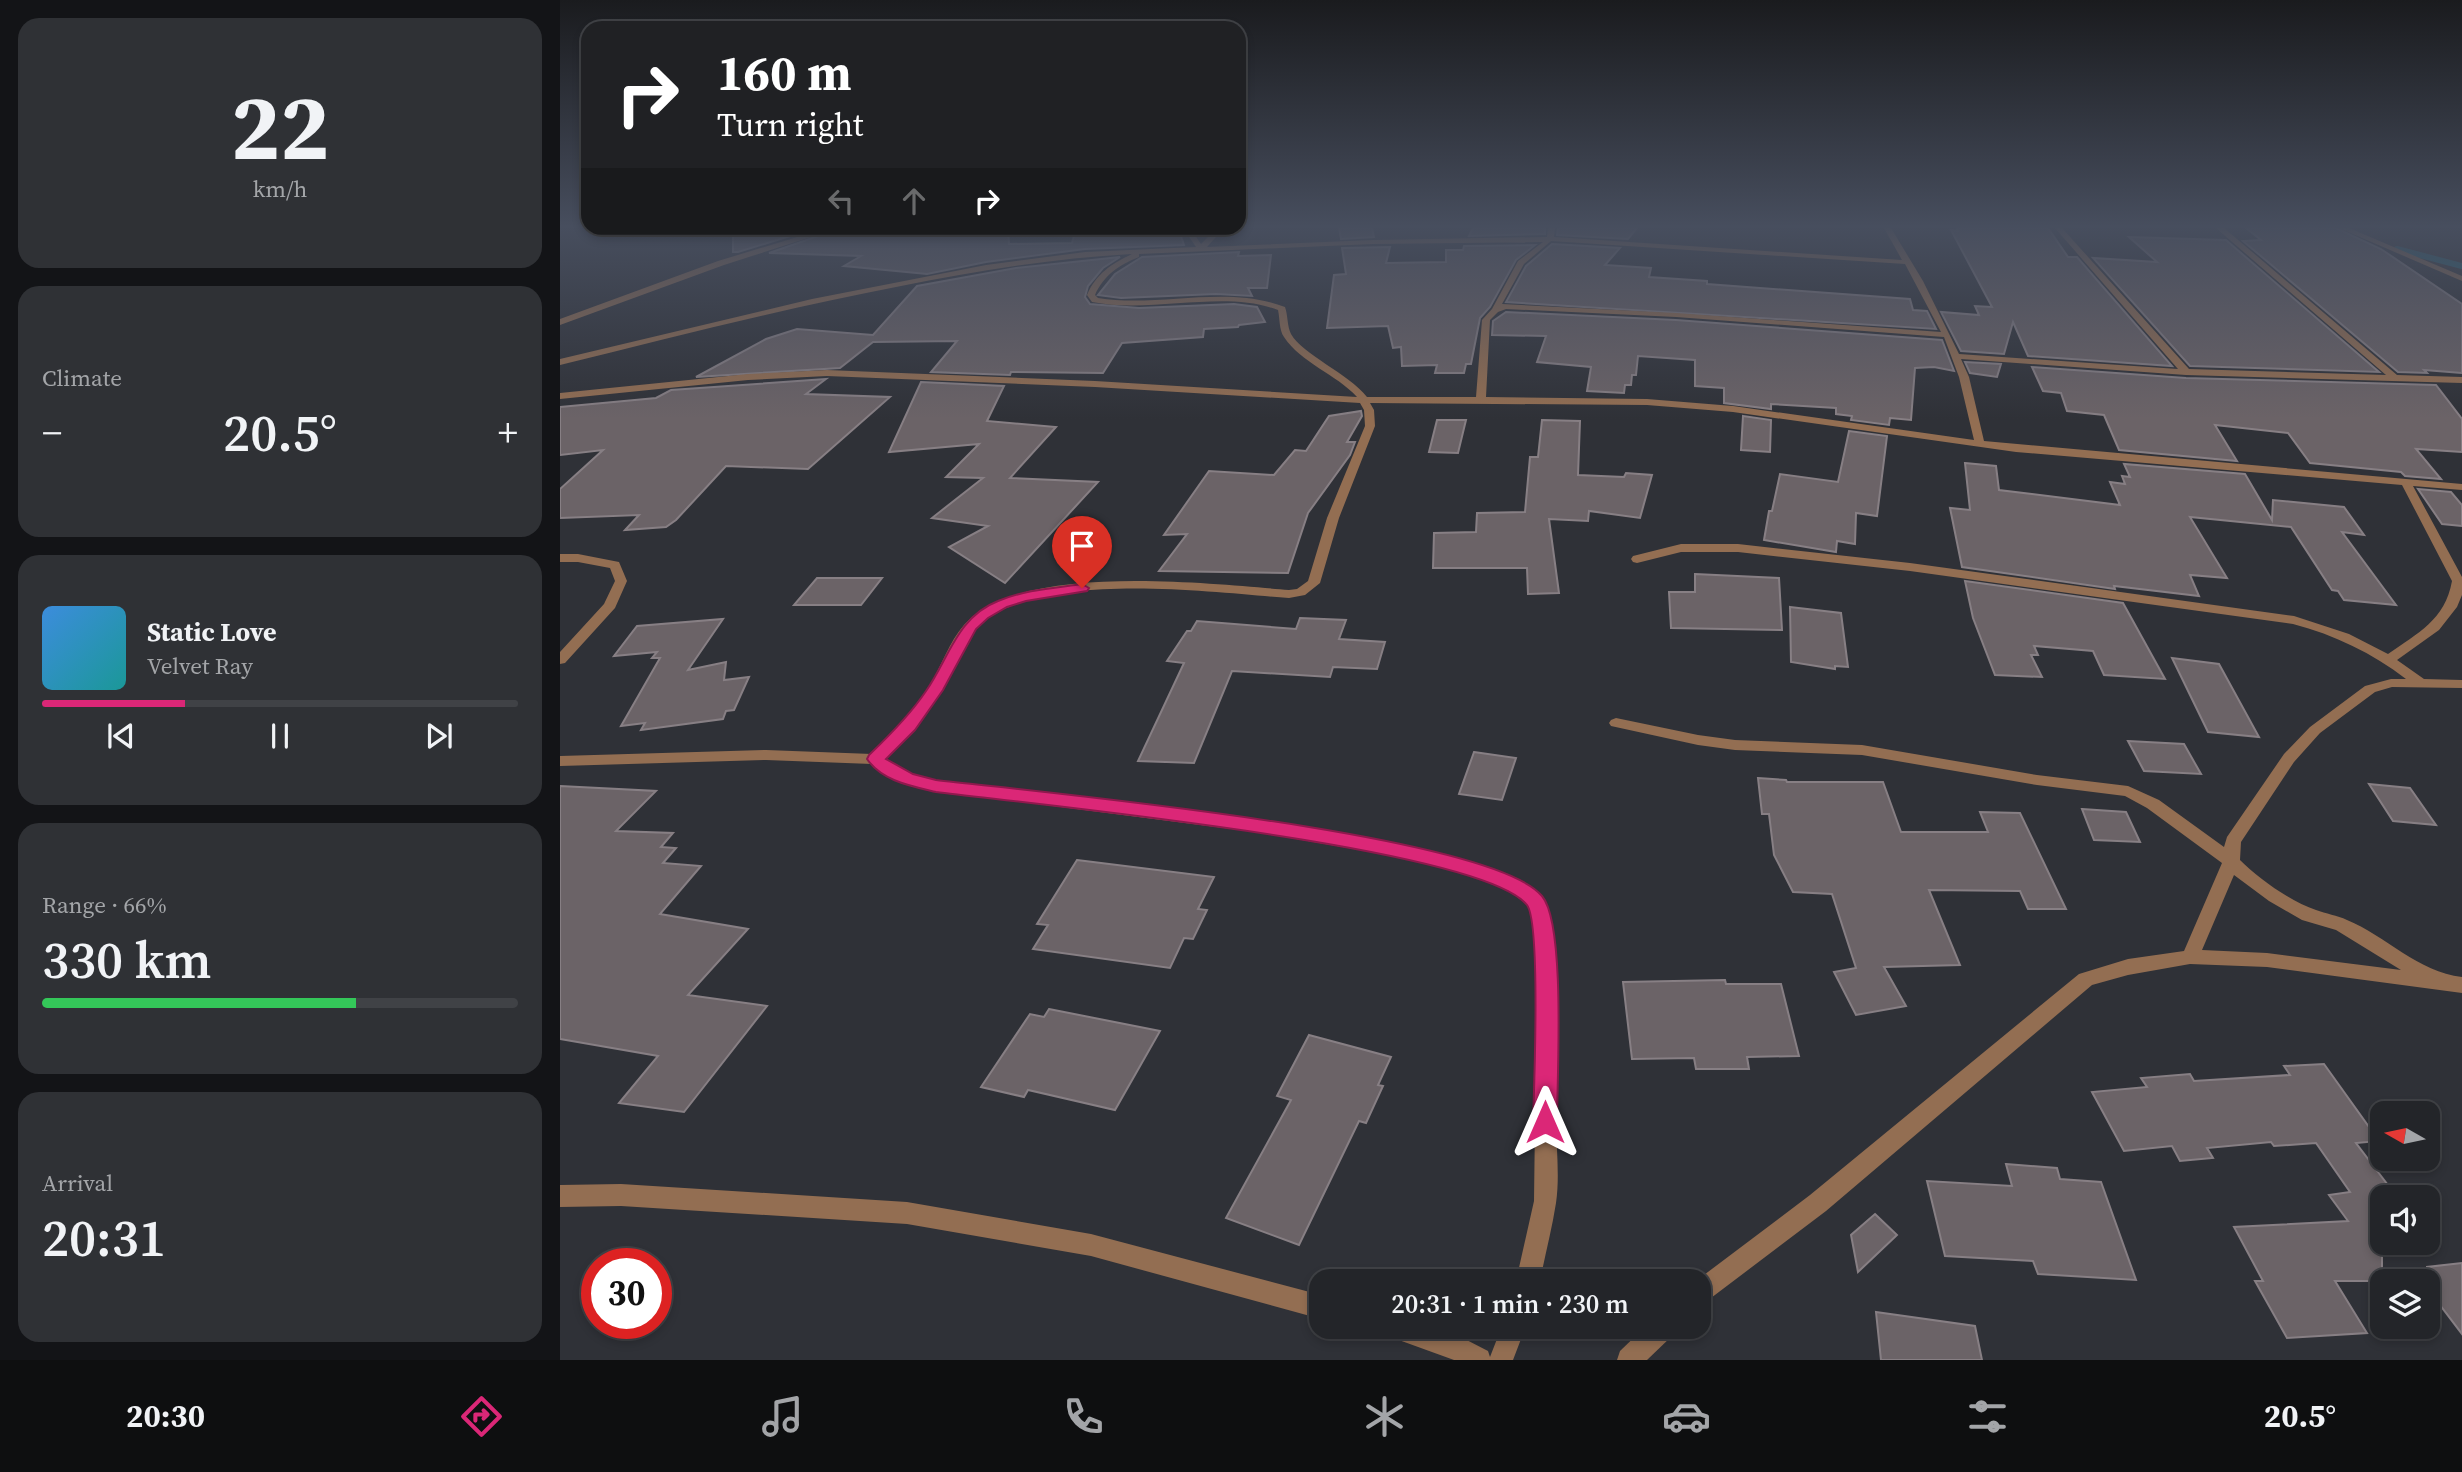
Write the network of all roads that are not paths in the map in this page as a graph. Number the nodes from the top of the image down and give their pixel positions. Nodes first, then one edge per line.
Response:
1 (645, 291) edge
2 (857, 291) edge
3 (1093, 291) edge
4 (1505, 291) edge
5 (1924, 291) edge
6 (2114, 291) edge
7 (2293, 291) edge
8 (1495, 310) junction
9 (560, 322) edge
10 (1947, 335) junction
11 (1955, 356) junction
12 (560, 362) edge
13 (2186, 372) junction
14 (2394, 377) junction
15 (2462, 380) edge
16 (560, 396) edge
17 (1365, 400) junction
18 (1481, 400) junction
19 (1980, 444) junction
20 (2405, 481) junction
21 (2462, 487) edge
22 (560, 558) edge
23 (1637, 559) dead end
24 (2390, 659) junction
25 (560, 660) edge
26 (2419, 682) junction
27 (2462, 684) edge
28 (1616, 723) dead end
29 (876, 759) junction
30 (560, 761) edge
31 (2231, 862) junction
32 (2190, 957) junction
33 (2440, 981) junction
34 (2462, 985) edge
35 (560, 1196) edge
36 (1531, 1269) edge
37 (1711, 1284) edge
38 (1309, 1304) edge
39 (1433, 1339) edge
40 (1509, 1339) edge
41 (1651, 1339) edge
42 (1479, 1360) edge
43 (1501, 1360) edge
44 (1629, 1360) edge

1 - 9 street
2 - 12 street
3 - 17 street
4 - 8 street
5 - 10 street
6 - 13 street
7 - 14 street
8 - 10 street
8 - 18 street
10 - 11 street
11 - 13 street
11 - 19 street
13 - 14 street
14 - 15 street
16 - 17 street
17 - 18 street
17 - 29 street
18 - 19 street
19 - 20 street
20 - 21 street
20 - 24 street
22 - 25 street
23 - 24 street
24 - 26 street
26 - 27 street
26 - 31 street
28 - 31 street
29 - 30 street
29 - 36 street
31 - 32 street
31 - 33 street
32 - 33 street
32 - 37 street
33 - 34 street
35 - 38 street
39 - 42 street
40 - 43 street
41 - 44 street

